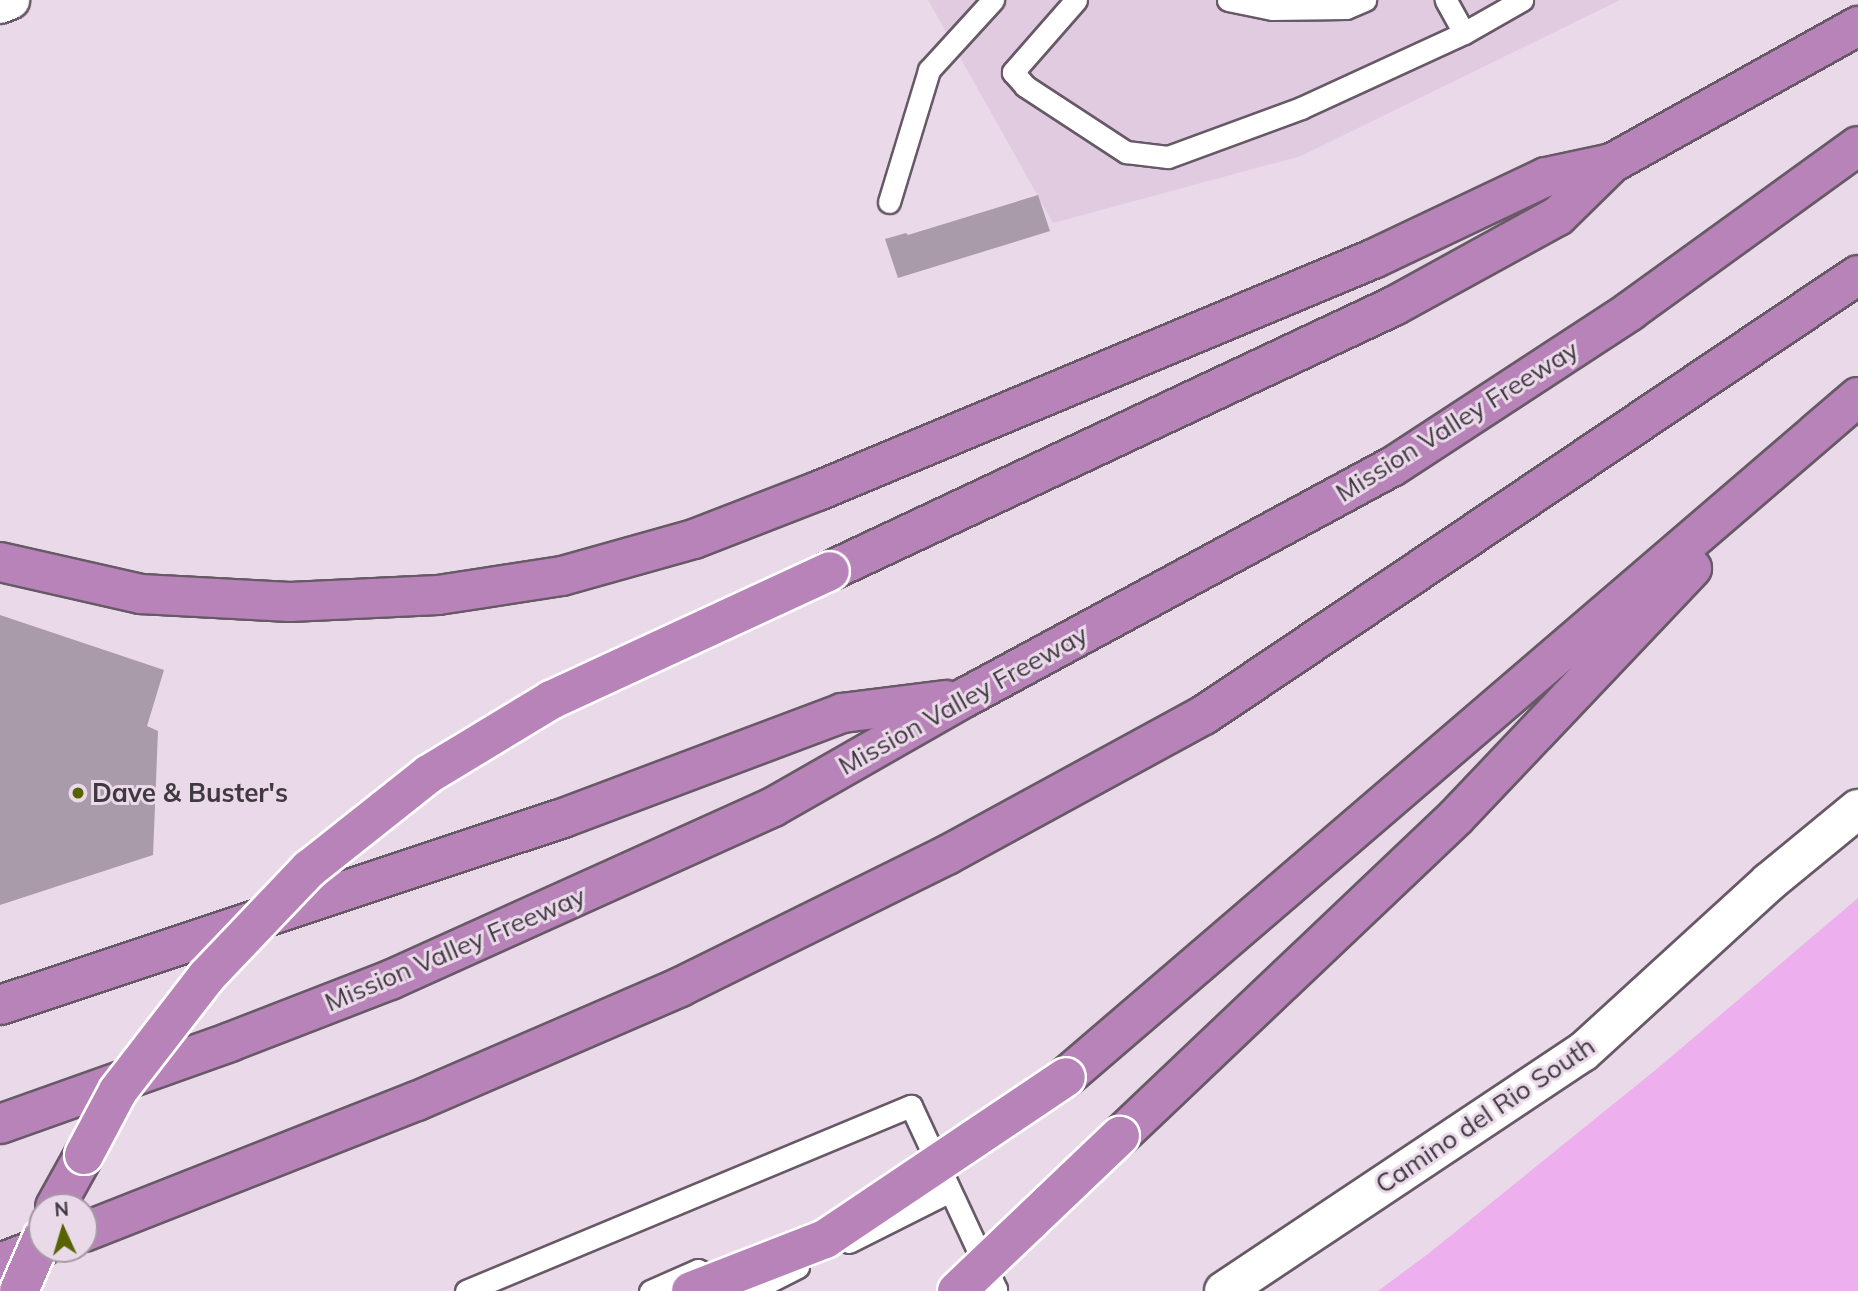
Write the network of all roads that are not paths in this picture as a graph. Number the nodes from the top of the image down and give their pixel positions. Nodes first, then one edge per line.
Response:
1 (10, 0) edge
2 (993, 0) edge
3 (1076, 0) edge
4 (1228, 0) edge
5 (1365, 0) edge
6 (1446, 0) edge
7 (1522, 0) edge
8 (0, 4) edge
9 (1858, 26) edge
10 (1464, 33) junction
11 (1858, 146) edge
12 (1612, 163) junction
13 (889, 202) dead end
14 (1858, 275) edge
15 (1849, 405) edge
16 (0, 562) edge
17 (966, 697) junction
18 (1858, 809) edge
19 (0, 1005) edge
20 (0, 1124) edge
21 (950, 1191) junction
22 (63, 1193) edge
23 (98, 1226) edge
24 (28, 1252) edge
25 (0, 1263) edge
26 (31, 1263) edge
27 (499, 1285) edge
28 (19, 1291) edge
29 (466, 1291) edge
30 (650, 1291) edge
31 (691, 1291) edge
32 (749, 1291) edge
33 (957, 1291) edge
34 (991, 1291) edge
35 (1223, 1291) edge

1 - 8 street
2 - 13 lane
3 - 10 lane
4 - 5 lane
6 - 10 lane
7 - 10 lane
9 - 12 highway
11 - 17 highway, Mission Valley Freeway
12 - 16 highway
12 - 22 highway, bridge
14 - 23 highway
15 - 31 highway, bridge
15 - 33 highway, bridge
17 - 19 highway
17 - 20 highway, Mission Valley Freeway
18 - 35 street, Camino del Rio South
21 - 27 lane
21 - 32 lane
21 - 34 lane
24 - 25 highway
26 - 28 highway, bridge
27 - 29 lane
30 - 32 lane

